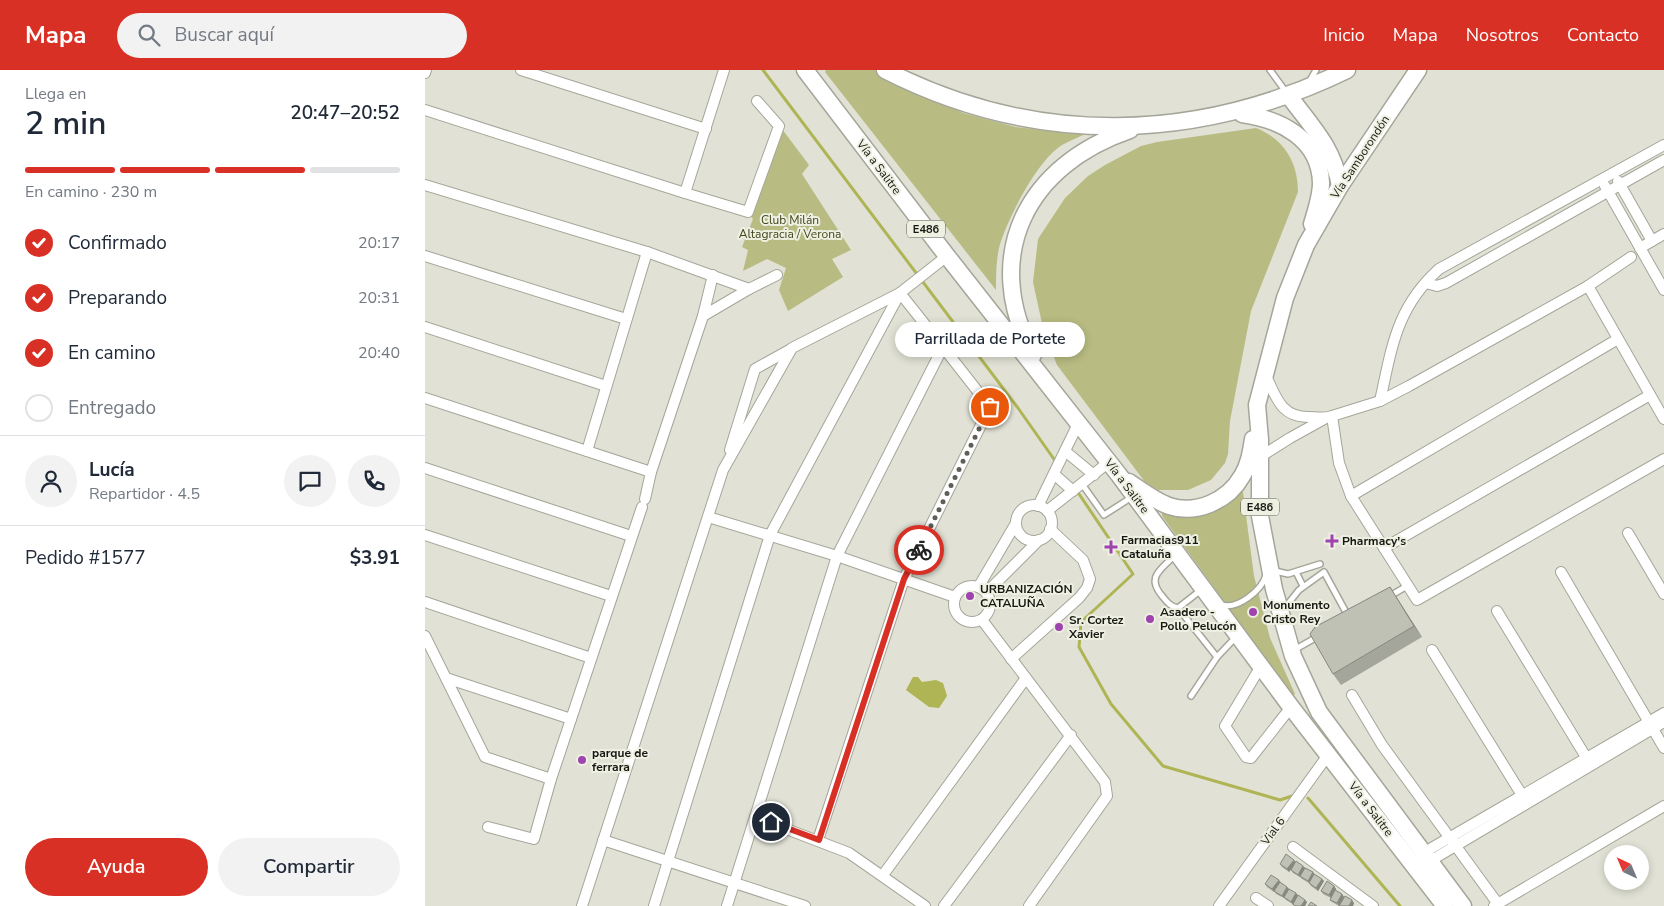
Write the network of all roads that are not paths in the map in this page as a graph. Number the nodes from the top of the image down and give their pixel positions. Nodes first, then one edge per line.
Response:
1 (521, 70) edge
2 (725, 70) edge
3 (805, 70) edge
4 (885, 70) edge
5 (1269, 70) edge
6 (1316, 70) edge
7 (1347, 70) edge
8 (1418, 70) edge
9 (1308, 88) junction
10 (1289, 96) junction
11 (757, 101) dead end
12 (425, 110) edge
13 (1234, 113) junction
14 (1139, 128) junction
15 (706, 129) junction
16 (1664, 145) edge
17 (1664, 160) edge
18 (1614, 174) junction
19 (1602, 180) junction
20 (425, 185) edge
21 (1621, 185) junction
22 (1340, 186) junction
23 (1609, 192) junction
24 (685, 193) junction
25 (1664, 234) edge
26 (1652, 240) junction
27 (1306, 246) junction
28 (1640, 248) junction
29 (647, 252) junction
30 (425, 256) edge
31 (947, 256) junction
32 (1631, 257) dead end
33 (777, 275) dead end
34 (713, 276) junction
35 (1426, 283) junction
36 (1588, 286) junction
37 (749, 290) junction
38 (1664, 290) edge
39 (900, 293) junction
40 (703, 316) junction
41 (626, 319) junction
42 (425, 327) edge
43 (1619, 339) junction
44 (943, 347) junction
45 (792, 348) junction
46 (1265, 372) junction
47 (1050, 385) junction
48 (606, 386) junction
49 (1650, 395) junction
50 (425, 398) edge
51 (1380, 401) junction
52 (1257, 405) junction
53 (1329, 417) junction
54 (1664, 419) edge
55 (1078, 424) junction
56 (587, 451) junction
57 (1065, 451) junction
58 (1261, 457) junction
59 (1664, 459) edge
60 (1109, 462) junction
61 (425, 468) edge
62 (723, 470) junction
63 (651, 472) junction
64 (1053, 474) junction
65 (1094, 475) junction
66 (1119, 476) junction
67 (1082, 484) junction
68 (1073, 491) junction
69 (1134, 495) junction
70 (1351, 496) junction
71 (1038, 506) junction
72 (1047, 512) junction
73 (708, 517) junction
74 (1016, 522) junction
75 (1050, 529) junction
76 (1628, 533) dead end
77 (425, 535) edge
78 (770, 535) junction
79 (631, 536) junction
80 (1039, 540) junction
81 (1383, 548) junction
82 (1177, 553) junction
83 (837, 556) junction
84 (1269, 564) junction
85 (1319, 564) dead end
86 (1296, 572) junction
87 (1561, 572) dead end
88 (904, 579) junction
89 (1303, 586) junction
90 (1407, 586) junction
91 (983, 589) junction
92 (1207, 593) junction
93 (1664, 594) edge
94 (611, 596) junction
95 (955, 597) junction
96 (1382, 600) edge
97 (425, 602) edge
98 (1178, 608) junction
99 (1497, 611) dead end
100 (1282, 613) junction
101 (1357, 614) edge
102 (1349, 619) junction
103 (982, 620) junction
104 (1341, 624) edge
105 (1325, 633) edge
106 (1238, 635) junction
107 (425, 636) edge
108 (1432, 650) dead end
109 (1291, 651) junction
110 (1217, 657) junction
111 (591, 658) junction
112 (1011, 659) junction
113 (1261, 666) junction
114 (446, 678) junction
115 (1026, 678) junction
116 (1352, 695) dead end
117 (1191, 696) dead end
118 (1291, 707) junction
119 (1664, 713) edge
120 (571, 719) junction
121 (1664, 722) edge
122 (1651, 725) junction
123 (1071, 735) junction
124 (1664, 748) edge
125 (1328, 755) junction
126 (1588, 762) junction
127 (551, 779) junction
128 (1524, 799) junction
129 (1664, 806) edge
130 (755, 817) junction
131 (488, 826) dead end
132 (603, 840) junction
133 (819, 840) junction
134 (1451, 841) junction
135 (1293, 846) dead end
136 (1427, 857) junction
137 (668, 862) junction
138 (883, 875) junction
139 (733, 883) junction
140 (1256, 898) dead end
141 (1439, 904) edge
142 (1496, 905) edge
143 (582, 906) edge
144 (655, 906) edge
145 (727, 906) edge
146 (805, 906) edge
147 (925, 906) edge
148 (944, 906) edge
149 (1029, 906) edge
150 (1219, 906) edge
151 (1268, 906) edge
152 (1373, 906) edge
153 (1463, 906) edge

1 - 15 street
2 - 15 street
3 - 31 main road, Vía a Salitre / E486
4 - 14 main road
5 - 10 lane
6 - 9 lane
7 - 9 main road
8 - 22 main road, Vía Samborondón
9 - 10 main road
10 - 13 main road
10 - 22 main road
11 - 24 street
12 - 24 street
13 - 14 main road
13 - 27 main road
14 - 47 main road
15 - 24 street
16 - 18 street
17 - 21 street
18 - 19 street
18 - 21 street
19 - 23 street
19 - 35 street
20 - 29 street
21 - 23 street
21 - 26 street
22 - 27 main road, Vía Samborondón
23 - 28 street
23 - 35 street
25 - 26 street
26 - 28 street
27 - 46 main road, Vía a Salitre / E486
28 - 38 street
29 - 34 street
29 - 41 street
30 - 41 street
31 - 39 street
31 - 47 main road, Vía a Salitre / E486
32 - 36 street
33 - 37 street
34 - 37 street
34 - 40 street
35 - 51 street
36 - 43 street
36 - 51 street
37 - 40 street
39 - 44 street
39 - 45 street
39 - 78 street
40 - 63 street
41 - 48 street
42 - 48 street
43 - 49 street
43 - 70 street
44 - 83 street
44 - 88 street
45 - 62 street
45 - 62 street
46 - 52 main road, Vía a Salitre / E486
46 - 53 street
47 - 55 main road, Vía a Salitre / E486
48 - 56 street
49 - 54 street
49 - 81 street
50 - 56 street
51 - 53 street
52 - 58 main road, Vía a Salitre / E486
52 - 66 main road
53 - 58 street
53 - 70 street
55 - 57 street
55 - 60 main road, Vía a Salitre / E486
56 - 63 street
57 - 64 street
57 - 65 street
58 - 84 main road, Vía a Salitre / E486
59 - 90 street
60 - 65 street
60 - 66 main road, Vía a Salitre / E486
61 - 79 street
62 - 73 street
63 - 79 street
64 - 68 street
64 - 71 street
65 - 67 street
66 - 69 main road, Vía a Salitre / E486
67 - 68 street
67 - 69 lane
68 - 72 street
69 - 82 main road, Vía a Salitre / E486
70 - 81 street
71 - 72 street
71 - 74 street
72 - 75 street
73 - 78 street
73 - 132 street
74 - 80 street
74 - 91 street
75 - 80 street
75 - 112 street
76 - 93 street
77 - 94 street
78 - 83 street
78 - 137 street
79 - 94 street
80 - 91 street
81 - 90 street
82 - 92 main road, Vía a Salitre / E486
82 - 98 lane
83 - 88 street
83 - 130 street
84 - 86 lane
84 - 92 lane
84 - 100 main road, Vía a Salitre / E486
85 - 86 lane
86 - 89 lane
87 - 122 street
88 - 95 street
88 - 133 street
89 - 100 lane
89 - 102 lane
90 - 96 lane
91 - 95 street
91 - 103 street
92 - 98 lane
92 - 106 main road, Vía a Salitre / E486
94 - 111 street
95 - 103 street
97 - 111 street
98 - 110 lane
99 - 126 street
100 - 109 main road, Vía a Salitre / E486
101 - 102 lane
102 - 104 lane
103 - 112 street
105 - 109 lane
106 - 110 lane
106 - 113 main road, Vía a Salitre / E486
107 - 114 street
108 - 128 street
109 - 136 main road, Vía a Salitre / E486
110 - 117 lane
111 - 120 street
112 - 115 street
113 - 118 main road, Vía a Salitre / E486
113 - 118 street
114 - 120 street
114 - 127 street
115 - 123 street
115 - 138 street
116 - 134 street
118 - 125 main road, Vía a Salitre / E486
119 - 122 street
120 - 127 street
121 - 122 street
122 - 124 street
122 - 126 street
123 - 148 street
123 - 149 street
125 - 141 main road, Vía a Salitre / E486
125 - 150 street, Vial 6
126 - 128 street
127 - 131 street
128 - 134 street
129 - 142 street
130 - 133 street
130 - 139 street
132 - 137 street
132 - 143 street
133 - 138 street
134 - 136 street
134 - 142 street
135 - 152 street
136 - 153 main road, Vía a Salitre / E486
137 - 139 street
137 - 144 street
138 - 147 street
139 - 145 street
139 - 146 street
140 - 151 street

